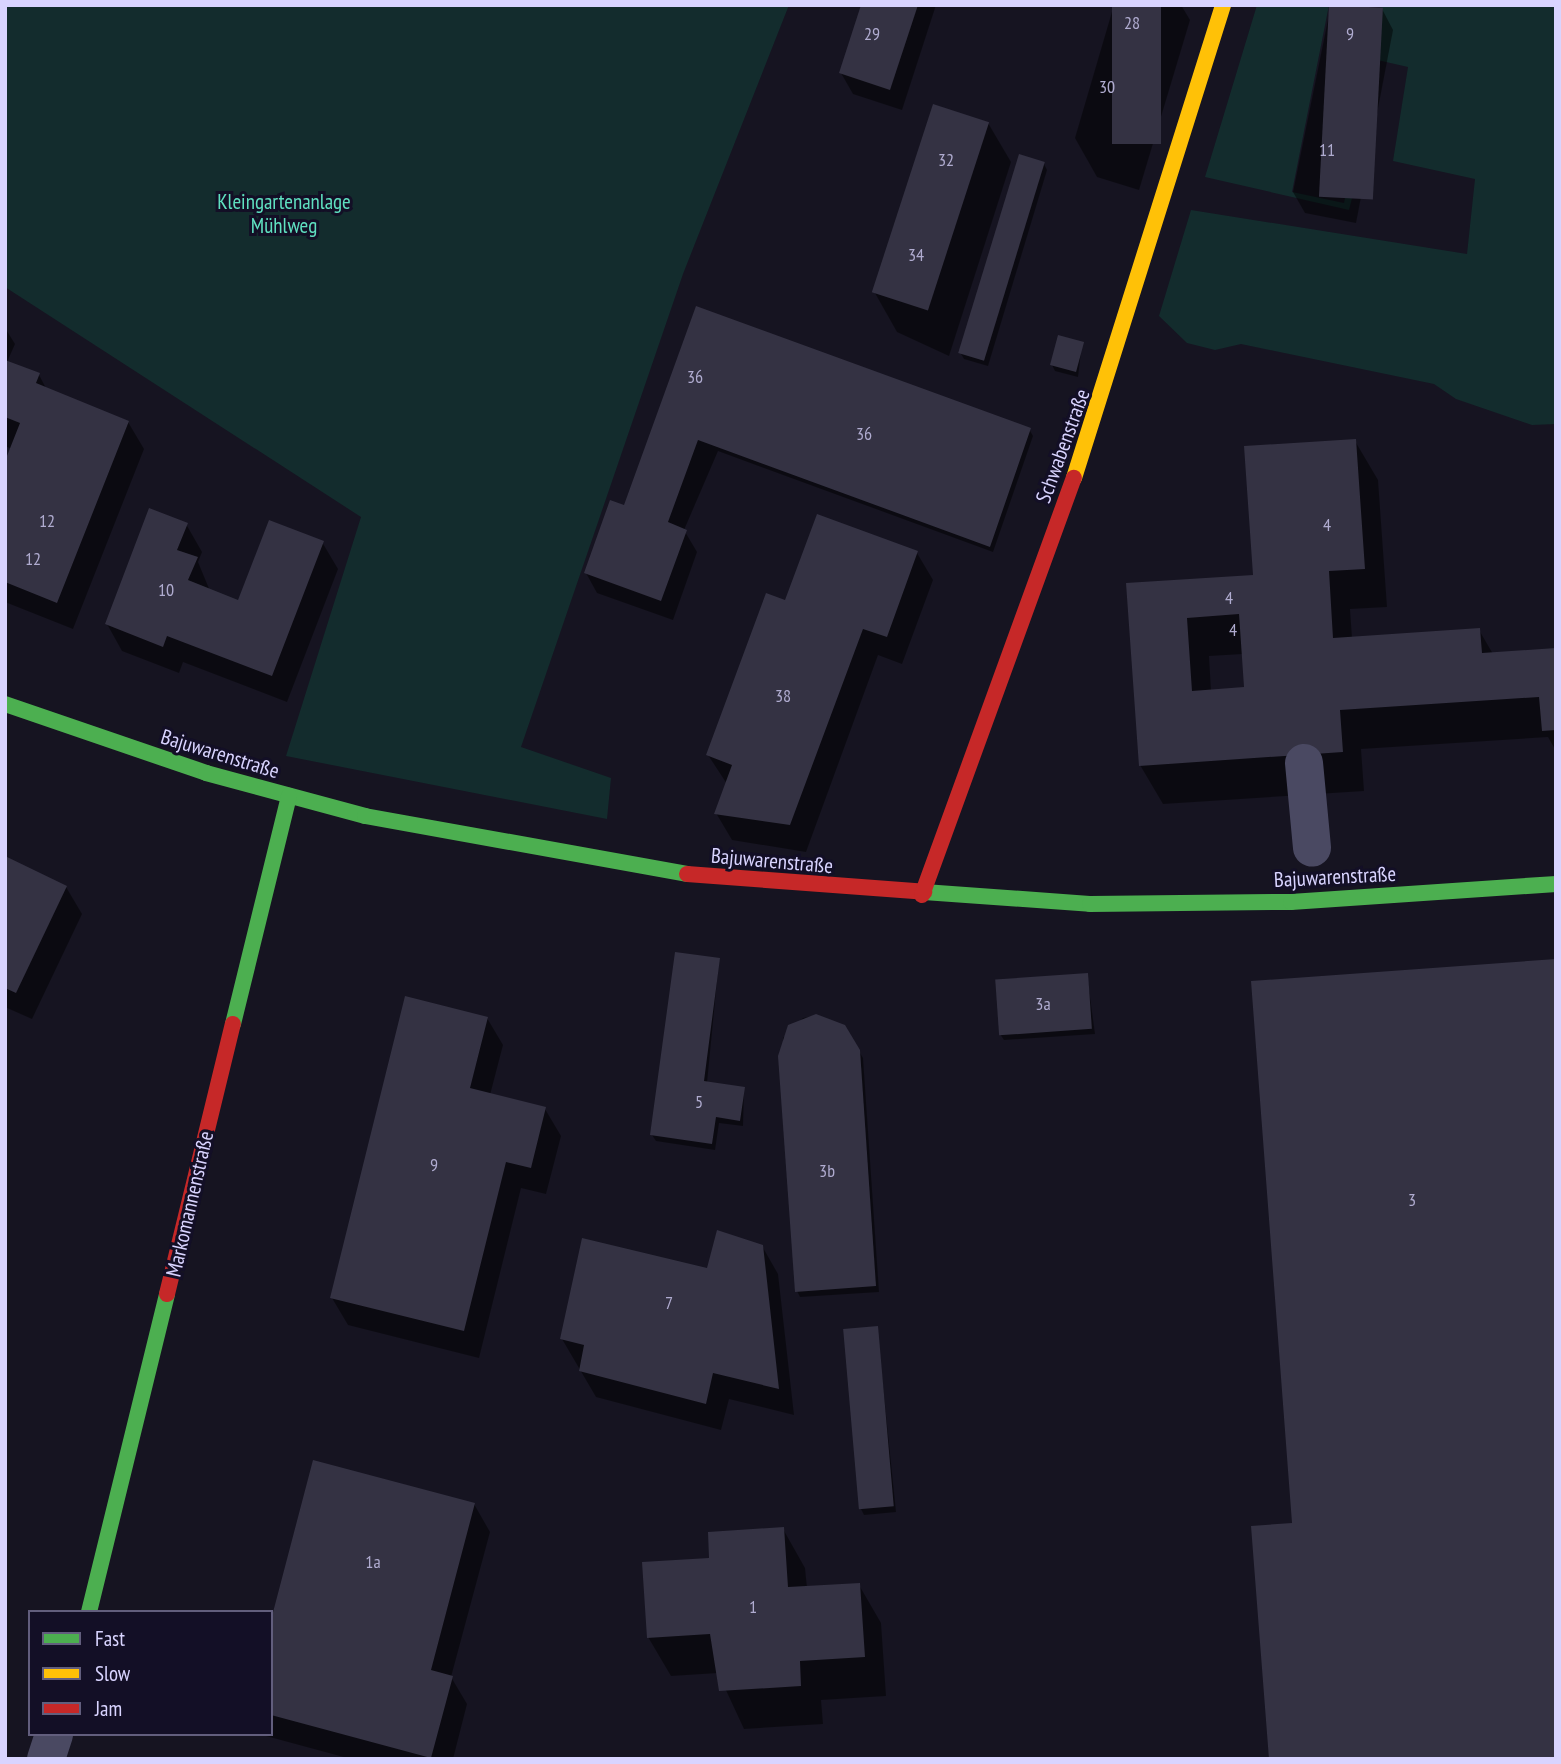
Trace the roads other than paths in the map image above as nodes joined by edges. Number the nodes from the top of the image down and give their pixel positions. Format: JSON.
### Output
{"nodes":[{"id":1,"x":1223,"y":5,"type":"edge"},
{"id":2,"x":5,"y":704,"type":"edge"},
{"id":3,"x":1304,"y":763,"type":"dead end"},
{"id":4,"x":289,"y":796,"type":"junction"},
{"id":5,"x":1312,"y":848,"type":"dead end"},
{"id":6,"x":1556,"y":884,"type":"edge"},
{"id":7,"x":922,"y":895,"type":"junction"},
{"id":8,"x":89,"y":1610,"type":"edge"},
{"id":9,"x":53,"y":1736,"type":"edge"},
{"id":10,"x":46,"y":1759,"type":"edge"}],
"edges":[{"from":1,"to":7,"type":"street","name":"Schwabenstraße"},
{"from":2,"to":4,"type":"street","name":"Bajuwarenstraße"},
{"from":3,"to":5,"type":"street"},
{"from":4,"to":7,"type":"street","name":"Bajuwarenstraße"},
{"from":4,"to":8,"type":"street","name":"Markomannenstraße"},
{"from":6,"to":7,"type":"street","name":"Bajuwarenstraße"},
{"from":9,"to":10,"type":"street"}]}
